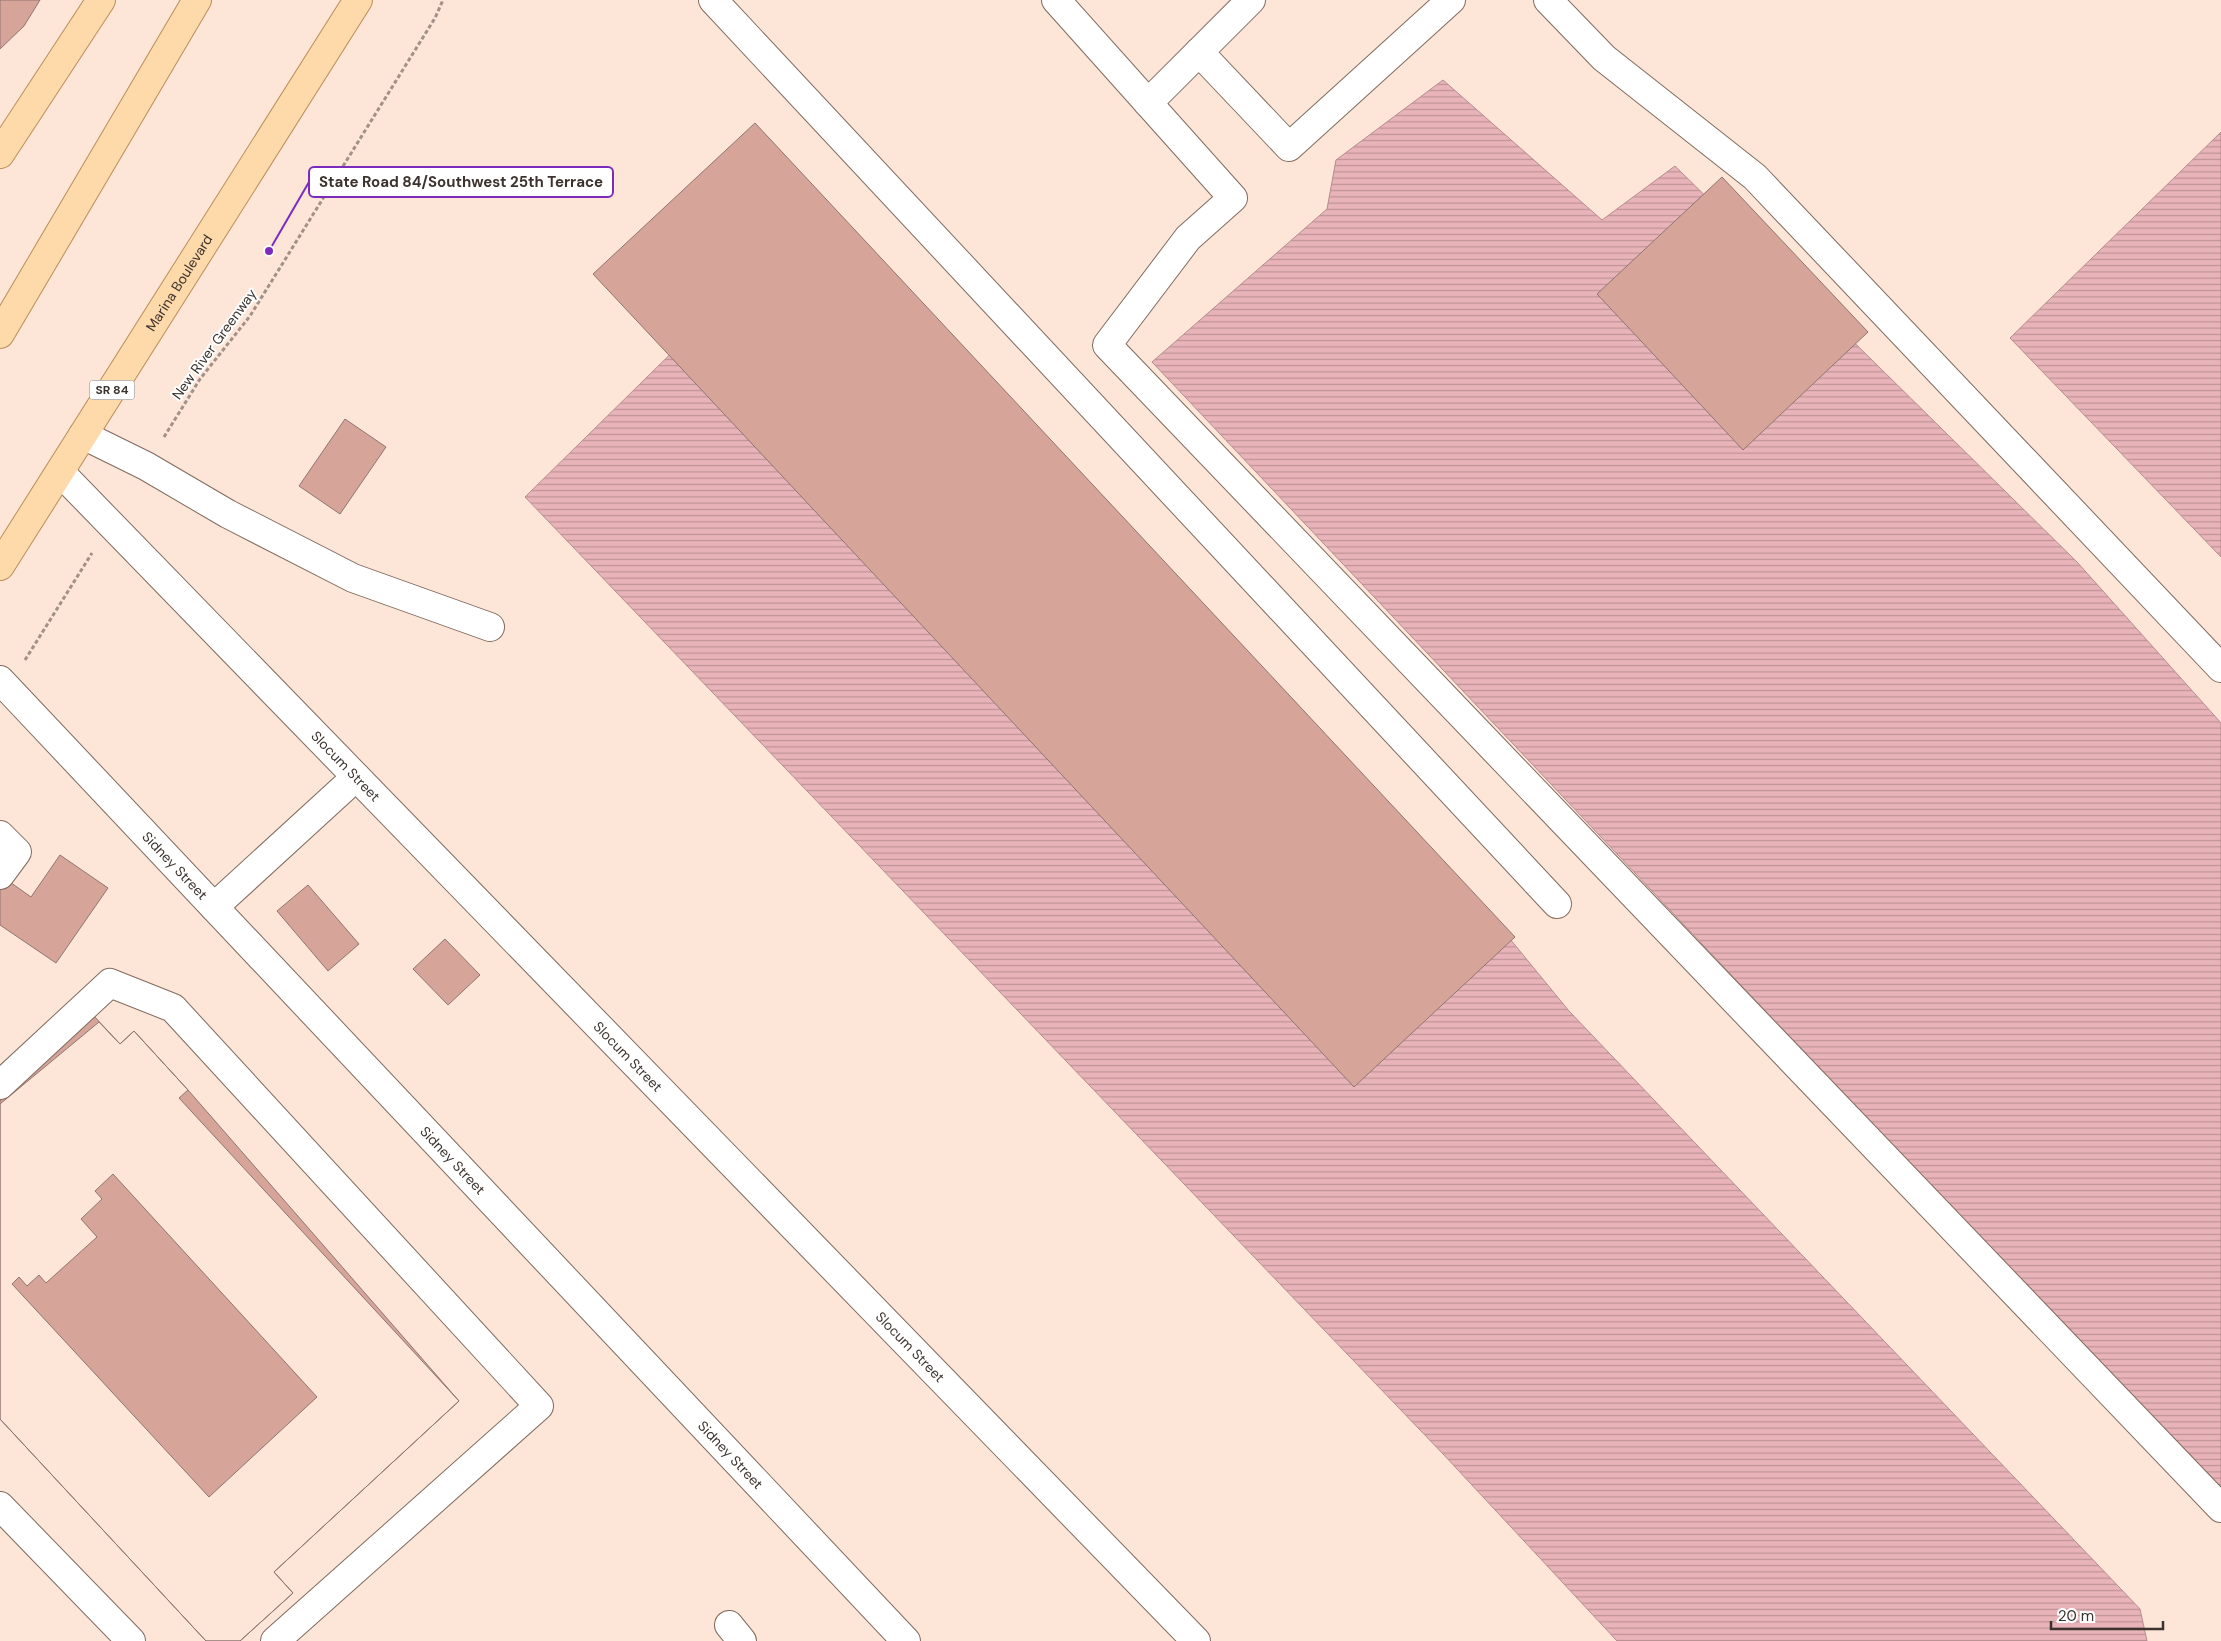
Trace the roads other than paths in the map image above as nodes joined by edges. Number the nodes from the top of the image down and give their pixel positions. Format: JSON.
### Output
{"nodes":[{"id":1,"x":101,"y":0,"type":"edge"},
{"id":2,"x":197,"y":0,"type":"edge"},
{"id":3,"x":358,"y":0,"type":"edge"},
{"id":4,"x":713,"y":0,"type":"edge"},
{"id":5,"x":1056,"y":0,"type":"edge"},
{"id":6,"x":1251,"y":0,"type":"edge"},
{"id":7,"x":1451,"y":0,"type":"edge"},
{"id":8,"x":1548,"y":0,"type":"edge"},
{"id":9,"x":1199,"y":52,"type":"junction"},
{"id":10,"x":1148,"y":103,"type":"junction"},
{"id":11,"x":0,"y":154,"type":"edge"},
{"id":12,"x":0,"y":334,"type":"edge"},
{"id":13,"x":83,"y":435,"type":"junction"},
{"id":14,"x":60,"y":472,"type":"junction"},
{"id":15,"x":0,"y":566,"type":"edge"},
{"id":16,"x":490,"y":627,"type":"dead end"},
{"id":17,"x":2221,"y":668,"type":"edge"},
{"id":18,"x":4,"y":684,"type":"edge"},
{"id":19,"x":356,"y":777,"type":"junction"},
{"id":20,"x":0,"y":835,"type":"edge"},
{"id":21,"x":0,"y":875,"type":"edge"},
{"id":22,"x":1557,"y":904,"type":"dead end"},
{"id":23,"x":214,"y":907,"type":"junction"},
{"id":24,"x":0,"y":1085,"type":"edge"},
{"id":25,"x":0,"y":1506,"type":"edge"},
{"id":26,"x":2221,"y":1508,"type":"edge"},
{"id":27,"x":132,"y":1641,"type":"edge"},
{"id":28,"x":275,"y":1641,"type":"edge"},
{"id":29,"x":906,"y":1641,"type":"edge"},
{"id":30,"x":1196,"y":1641,"type":"edge"}],
"edges":[{"from":1,"to":11,"type":"main road"},
{"from":2,"to":12,"type":"main road"},
{"from":3,"to":13,"type":"main road","name":"Marina Boulevard","number":"SR 84"},
{"from":4,"to":22,"type":"street"},
{"from":5,"to":10,"type":"street"},
{"from":6,"to":9,"type":"street"},
{"from":7,"to":9,"type":"street"},
{"from":8,"to":17,"type":"street"},
{"from":9,"to":10,"type":"street"},
{"from":10,"to":26,"type":"street"},
{"from":13,"to":14,"type":"main road","name":"Marina Boulevard","number":"SR 84"},
{"from":13,"to":16,"type":"street"},
{"from":14,"to":15,"type":"main road","name":"Marina Boulevard","number":"SR 84"},
{"from":14,"to":19,"type":"street","name":"Slocum Street"},
{"from":18,"to":23,"type":"street","name":"Sidney Street"},
{"from":19,"to":23,"type":"street"},
{"from":19,"to":30,"type":"street","name":"Slocum Street"},
{"from":20,"to":21,"type":"street"},
{"from":23,"to":29,"type":"street","name":"Sidney Street"},
{"from":24,"to":28,"type":"street"},
{"from":25,"to":27,"type":"street"}]}
